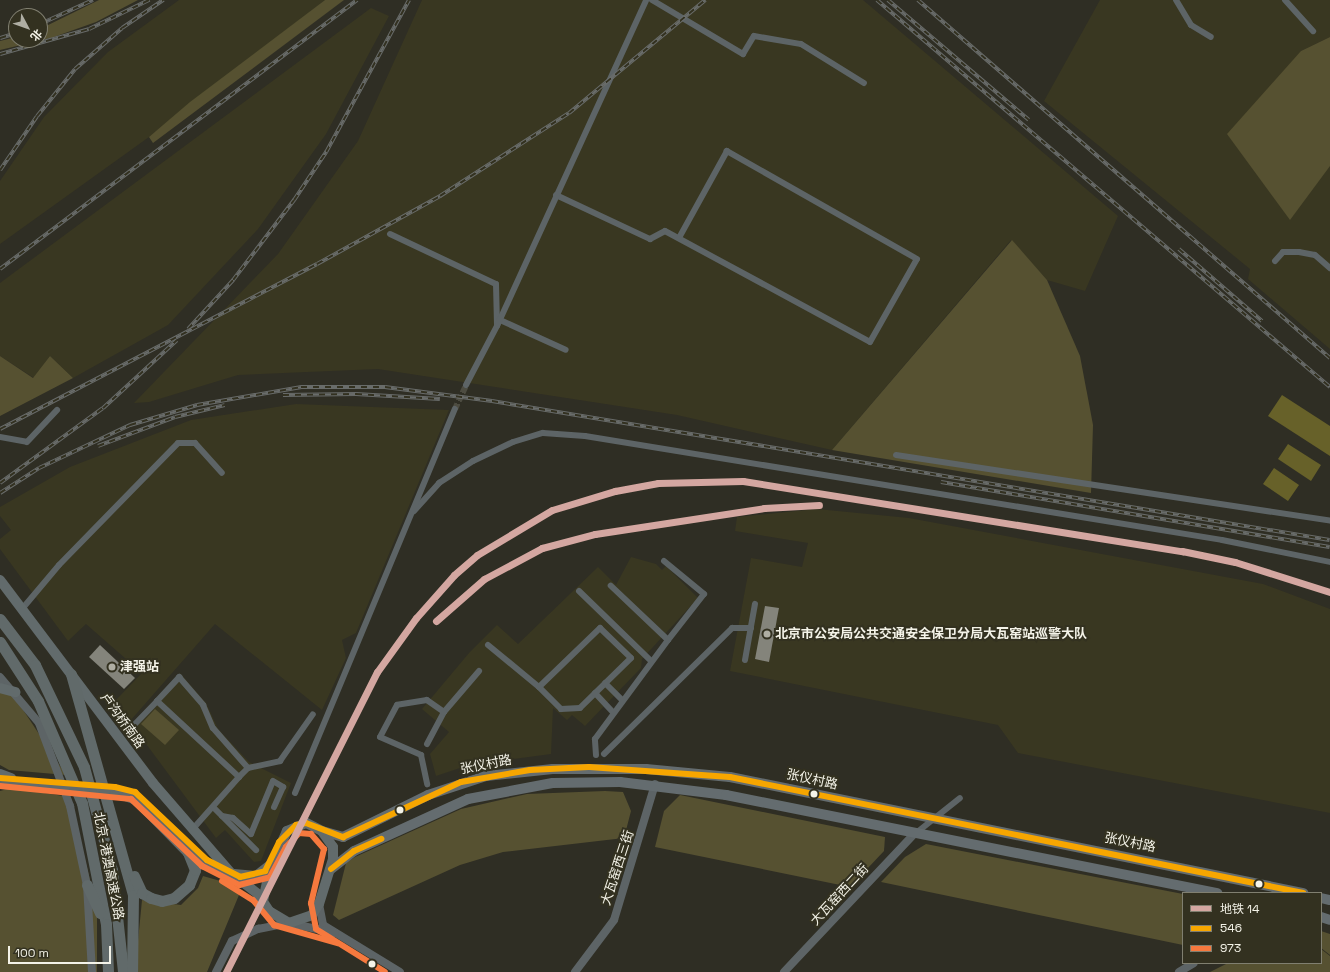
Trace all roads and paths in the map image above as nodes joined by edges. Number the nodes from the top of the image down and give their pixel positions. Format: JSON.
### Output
{"nodes":[{"id":1,"x":646,"y":0,"type":"edge"},
{"id":2,"x":652,"y":0,"type":"edge"},
{"id":3,"x":1176,"y":0,"type":"edge"},
{"id":4,"x":1285,"y":0,"type":"edge"},
{"id":5,"x":1313,"y":31,"type":"dead end"},
{"id":6,"x":1211,"y":37,"type":"dead end"},
{"id":7,"x":864,"y":83,"type":"dead end"},
{"id":8,"x":556,"y":195,"type":"junction"},
{"id":9,"x":390,"y":234,"type":"dead end"},
{"id":10,"x":679,"y":238,"type":"junction"},
{"id":11,"x":1275,"y":261,"type":"dead end"},
{"id":12,"x":1330,"y":268,"type":"edge"},
{"id":13,"x":500,"y":320,"type":"junction"},
{"id":14,"x":497,"y":326,"type":"junction"},
{"id":15,"x":566,"y":350,"type":"dead end"},
{"id":16,"x":466,"y":385,"type":"tunnel mouth"},
{"id":17,"x":455,"y":409,"type":"tunnel mouth"},
{"id":18,"x":57,"y":410,"type":"dead end"},
{"id":19,"x":0,"y":437,"type":"edge"},
{"id":20,"x":896,"y":455,"type":"dead end"},
{"id":21,"x":222,"y":473,"type":"dead end"},
{"id":22,"x":414,"y":511,"type":"junction"},
{"id":23,"x":1330,"y":521,"type":"edge"},
{"id":24,"x":664,"y":561,"type":"dead end"},
{"id":25,"x":1330,"y":562,"type":"edge"},
{"id":26,"x":0,"y":580,"type":"edge"},
{"id":27,"x":611,"y":586,"type":"dead end"},
{"id":28,"x":579,"y":591,"type":"dead end"},
{"id":29,"x":755,"y":604,"type":"dead end"},
{"id":30,"x":22,"y":609,"type":"junction"},
{"id":31,"x":0,"y":619,"type":"edge"},
{"id":32,"x":751,"y":628,"type":"junction"},
{"id":33,"x":668,"y":640,"type":"junction"},
{"id":34,"x":0,"y":642,"type":"edge"},
{"id":35,"x":488,"y":644,"type":"dead end"},
{"id":36,"x":745,"y":660,"type":"dead end"},
{"id":37,"x":651,"y":661,"type":"junction"},
{"id":38,"x":479,"y":671,"type":"dead end"},
{"id":39,"x":71,"y":674,"type":"junction"},
{"id":40,"x":0,"y":677,"type":"edge"},
{"id":41,"x":606,"y":683,"type":"junction"},
{"id":42,"x":0,"y":688,"type":"edge"},
{"id":43,"x":539,"y":688,"type":"junction"},
{"id":44,"x":15,"y":692,"type":"junction"},
{"id":45,"x":595,"y":693,"type":"junction"},
{"id":46,"x":622,"y":700,"type":"junction"},
{"id":47,"x":157,"y":701,"type":"junction"},
{"id":48,"x":444,"y":712,"type":"junction"},
{"id":49,"x":613,"y":712,"type":"junction"},
{"id":50,"x":313,"y":714,"type":"dead end"},
{"id":51,"x":136,"y":724,"type":"dead end"},
{"id":52,"x":427,"y":744,"type":"dead end"},
{"id":53,"x":596,"y":754,"type":"dead end"},
{"id":54,"x":604,"y":754,"type":"dead end"},
{"id":55,"x":248,"y":768,"type":"junction"},
{"id":56,"x":0,"y":774,"type":"edge"},
{"id":57,"x":239,"y":777,"type":"junction"},
{"id":58,"x":0,"y":778,"type":"edge"},
{"id":59,"x":11,"y":778,"type":"junction"},
{"id":60,"x":0,"y":784,"type":"edge"},
{"id":61,"x":427,"y":784,"type":"dead end"},
{"id":62,"x":655,"y":784,"type":"junction"},
{"id":63,"x":56,"y":785,"type":"junction"},
{"id":64,"x":116,"y":790,"type":"junction"},
{"id":65,"x":295,"y":794,"type":"dead end"},
{"id":66,"x":960,"y":798,"type":"dead end"},
{"id":67,"x":274,"y":806,"type":"dead end"},
{"id":68,"x":213,"y":807,"type":"junction"},
{"id":69,"x":222,"y":816,"type":"junction"},
{"id":70,"x":936,"y":818,"type":"junction"},
{"id":71,"x":192,"y":830,"type":"junction"},
{"id":72,"x":322,"y":831,"type":"junction"},
{"id":73,"x":914,"y":834,"type":"junction"},
{"id":74,"x":122,"y":848,"type":"junction"},
{"id":75,"x":256,"y":850,"type":"dead end"},
{"id":76,"x":188,"y":853,"type":"junction"},
{"id":77,"x":272,"y":863,"type":"junction"},
{"id":78,"x":330,"y":869,"type":"junction"},
{"id":79,"x":230,"y":872,"type":"junction"},
{"id":80,"x":87,"y":885,"type":"junction"},
{"id":81,"x":1289,"y":891,"type":"edge"},
{"id":82,"x":1212,"y":892,"type":"edge"},
{"id":83,"x":263,"y":900,"type":"junction"},
{"id":84,"x":319,"y":904,"type":"junction"},
{"id":85,"x":289,"y":923,"type":"junction"},
{"id":86,"x":106,"y":924,"type":"junction"},
{"id":87,"x":335,"y":933,"type":"junction"},
{"id":88,"x":1192,"y":964,"type":"edge"},
{"id":89,"x":92,"y":972,"type":"edge"},
{"id":90,"x":108,"y":972,"type":"edge"},
{"id":91,"x":123,"y":972,"type":"edge"},
{"id":92,"x":132,"y":972,"type":"edge"},
{"id":93,"x":216,"y":972,"type":"edge"},
{"id":94,"x":400,"y":972,"type":"edge"},
{"id":95,"x":575,"y":972,"type":"edge"},
{"id":96,"x":784,"y":972,"type":"edge"},
{"id":97,"x":1179,"y":972,"type":"edge"}],
"edges":[{"from":1,"to":8,"type":"street"},
{"from":2,"to":7,"type":"street"},
{"from":3,"to":6,"type":"street"},
{"from":4,"to":5,"type":"street"},
{"from":8,"to":10,"type":"street"},
{"from":8,"to":13,"type":"street"},
{"from":9,"to":14,"type":"street"},
{"from":10,"to":10,"type":"street"},
{"from":11,"to":12,"type":"street"},
{"from":13,"to":14,"type":"street"},
{"from":13,"to":15,"type":"street"},
{"from":14,"to":16,"type":"street"},
{"from":17,"to":22,"type":"street"},
{"from":18,"to":19,"type":"street"},
{"from":20,"to":23,"type":"street"},
{"from":21,"to":30,"type":"street"},
{"from":22,"to":25,"type":"street"},
{"from":22,"to":65,"type":"street"},
{"from":24,"to":33,"type":"street"},
{"from":26,"to":30,"type":"highway","name":"卢沟桥南路"},
{"from":27,"to":33,"type":"street"},
{"from":28,"to":37,"type":"street"},
{"from":29,"to":32,"type":"street"},
{"from":30,"to":39,"type":"highway","name":"卢沟桥南路"},
{"from":31,"to":91,"type":"highway","name":"北京-港澳高速公路"},
{"from":32,"to":36,"type":"street"},
{"from":32,"to":54,"type":"street"},
{"from":33,"to":37,"type":"street"},
{"from":34,"to":86,"type":"highway","name":"北京-港澳高速公路"},
{"from":35,"to":43,"type":"street"},
{"from":37,"to":46,"type":"street"},
{"from":38,"to":48,"type":"street"},
{"from":39,"to":71,"type":"highway","name":"卢沟桥南路"},
{"from":39,"to":74,"type":"highway"},
{"from":40,"to":44,"type":"street"},
{"from":41,"to":43,"type":"street"},
{"from":41,"to":45,"type":"street"},
{"from":41,"to":46,"type":"street"},
{"from":42,"to":44,"type":"highway"},
{"from":43,"to":45,"type":"street"},
{"from":44,"to":80,"type":"street"},
{"from":45,"to":49,"type":"street"},
{"from":46,"to":49,"type":"street"},
{"from":47,"to":51,"type":"street"},
{"from":47,"to":55,"type":"street"},
{"from":47,"to":57,"type":"street"},
{"from":48,"to":52,"type":"street"},
{"from":48,"to":61,"type":"street"},
{"from":49,"to":53,"type":"street"},
{"from":50,"to":55,"type":"street"},
{"from":55,"to":57,"type":"street"},
{"from":56,"to":59,"type":"highway"},
{"from":57,"to":68,"type":"street"},
{"from":58,"to":59,"type":"highway"},
{"from":59,"to":63,"type":"highway"},
{"from":60,"to":63,"type":"highway"},
{"from":62,"to":73,"type":"main road"},
{"from":62,"to":78,"type":"main road"},
{"from":62,"to":95,"type":"street","name":"大瓦窑西三街"},
{"from":63,"to":64,"type":"highway"},
{"from":64,"to":76,"type":"highway"},
{"from":64,"to":79,"type":"highway"},
{"from":66,"to":70,"type":"street"},
{"from":67,"to":69,"type":"street"},
{"from":68,"to":69,"type":"street"},
{"from":68,"to":71,"type":"street"},
{"from":69,"to":75,"type":"street"},
{"from":70,"to":72,"type":"main road","name":"张仪村路"},
{"from":70,"to":73,"type":"street"},
{"from":70,"to":81,"type":"main road","name":"张仪村路"},
{"from":71,"to":79,"type":"highway","name":"卢沟桥南路"},
{"from":72,"to":77,"type":"highway"},
{"from":72,"to":78,"type":"highway"},
{"from":73,"to":82,"type":"main road"},
{"from":73,"to":96,"type":"street","name":"大瓦窑西二街"},
{"from":74,"to":76,"type":"highway"},
{"from":74,"to":92,"type":"highway"},
{"from":76,"to":83,"type":"highway"},
{"from":77,"to":79,"type":"highway"},
{"from":77,"to":83,"type":"highway"},
{"from":78,"to":84,"type":"highway"},
{"from":80,"to":86,"type":"highway"},
{"from":80,"to":89,"type":"street"},
{"from":83,"to":85,"type":"highway"},
{"from":84,"to":85,"type":"highway"},
{"from":84,"to":87,"type":"street"},
{"from":85,"to":87,"type":"street"},
{"from":85,"to":93,"type":"street"},
{"from":86,"to":90,"type":"highway","name":"北京-港澳高速公路"},
{"from":87,"to":94,"type":"street"},
{"from":88,"to":97,"type":"street"}]}
